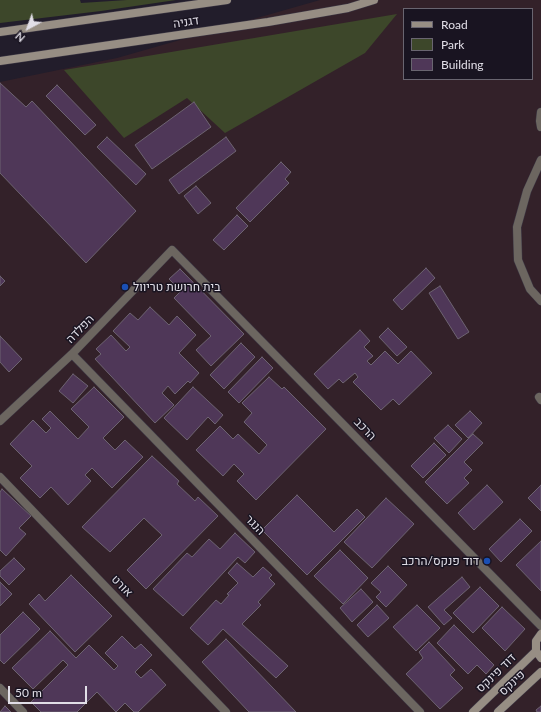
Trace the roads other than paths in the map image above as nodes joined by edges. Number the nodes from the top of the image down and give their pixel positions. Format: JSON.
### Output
{"nodes":[{"id":1,"x":227,"y":0,"type":"edge"},
{"id":2,"x":374,"y":0,"type":"edge"},
{"id":3,"x":0,"y":32,"type":"edge"},
{"id":4,"x":0,"y":61,"type":"edge"},
{"id":5,"x":541,"y":112,"type":"edge"},
{"id":6,"x":541,"y":127,"type":"edge"},
{"id":7,"x":541,"y":160,"type":"edge"},
{"id":8,"x":172,"y":250,"type":"joint"},
{"id":9,"x":541,"y":301,"type":"edge"},
{"id":10,"x":72,"y":354,"type":"junction"},
{"id":11,"x":0,"y":421,"type":"edge"},
{"id":12,"x":0,"y":477,"type":"edge"},
{"id":13,"x":541,"y":626,"type":"edge"},
{"id":14,"x":541,"y":634,"type":"edge"},
{"id":15,"x":539,"y":654,"type":"edge"},
{"id":16,"x":541,"y":672,"type":"edge"},
{"id":17,"x":0,"y":688,"type":"edge"},
{"id":18,"x":24,"y":712,"type":"edge"},
{"id":19,"x":226,"y":712,"type":"edge"},
{"id":20,"x":420,"y":712,"type":"edge"},
{"id":21,"x":473,"y":712,"type":"edge"},
{"id":22,"x":498,"y":712,"type":"edge"}],
"edges":[{"from":1,"to":3,"type":"main road","name":"דגניה"},
{"from":2,"to":4,"type":"main road","name":"דגניה"},
{"from":5,"to":6,"type":"street"},
{"from":7,"to":9,"type":"street"},
{"from":8,"to":10,"type":"street","name":"הפלדה"},
{"from":8,"to":13,"type":"street","name":"הרכב"},
{"from":10,"to":11,"type":"street","name":"הפלדה"},
{"from":10,"to":20,"type":"street","name":"הנגר"},
{"from":12,"to":19,"type":"street","name":"אורט"},
{"from":14,"to":15,"type":"main road"},
{"from":15,"to":21,"type":"main road","name":"דוד פינקס"},
{"from":16,"to":22,"type":"main road","name":"פינקס"},
{"from":17,"to":18,"type":"street"}]}
